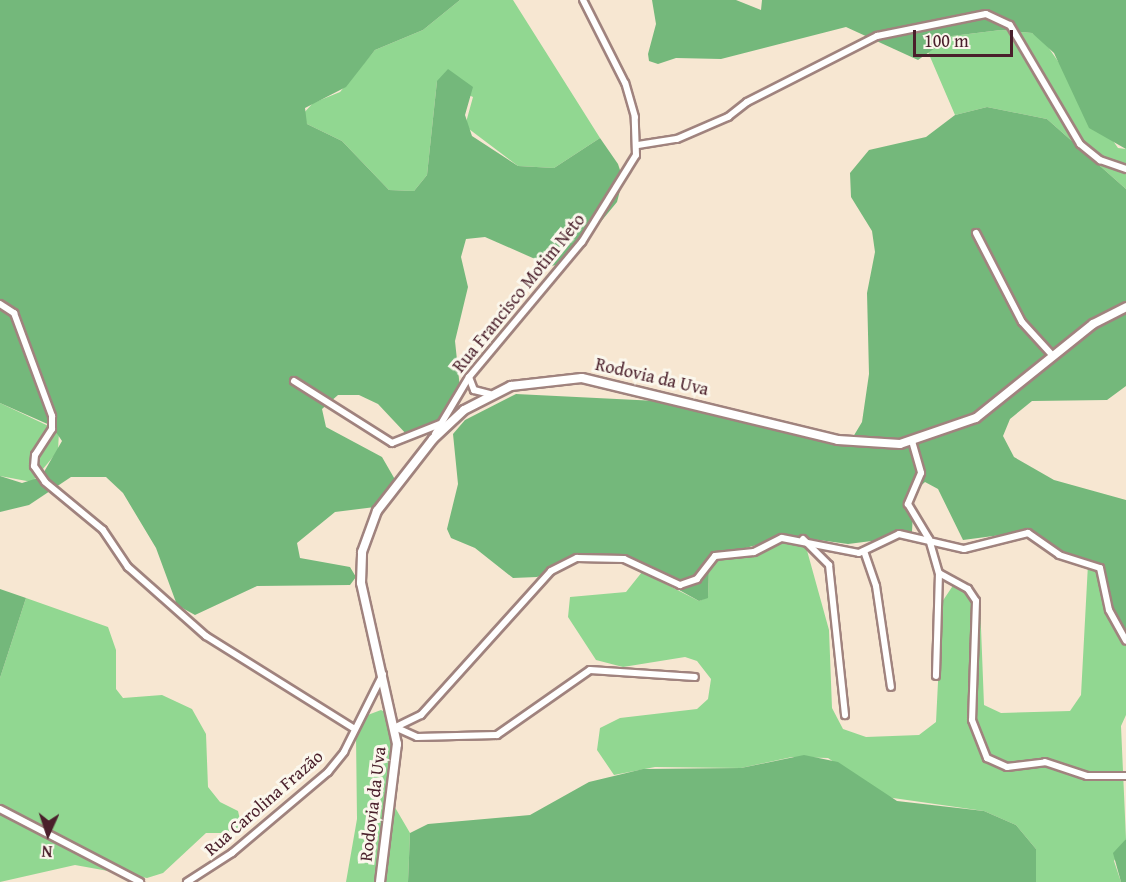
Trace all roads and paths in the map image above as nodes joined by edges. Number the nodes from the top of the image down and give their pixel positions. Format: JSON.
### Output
{"nodes":[{"id":1,"x":583,"y":0,"type":"edge"},
{"id":2,"x":638,"y":145,"type":"junction"},
{"id":3,"x":1126,"y":169,"type":"edge"},
{"id":4,"x":976,"y":233,"type":"dead end"},
{"id":5,"x":0,"y":304,"type":"edge"},
{"id":6,"x":1126,"y":307,"type":"edge"},
{"id":7,"x":1053,"y":356,"type":"junction"},
{"id":8,"x":469,"y":377,"type":"junction"},
{"id":9,"x":294,"y":381,"type":"dead end"},
{"id":10,"x":490,"y":394,"type":"junction"},
{"id":11,"x":440,"y":424,"type":"junction"},
{"id":12,"x":433,"y":439,"type":"junction"},
{"id":13,"x":912,"y":441,"type":"junction"},
{"id":14,"x":802,"y":538,"type":"junction"},
{"id":15,"x":931,"y":546,"type":"junction"},
{"id":16,"x":864,"y":551,"type":"junction"},
{"id":17,"x":939,"y":573,"type":"junction"},
{"id":18,"x":1126,"y":641,"type":"edge"},
{"id":19,"x":383,"y":674,"type":"junction"},
{"id":20,"x":936,"y":676,"type":"dead end"},
{"id":21,"x":695,"y":677,"type":"dead end"},
{"id":22,"x":891,"y":687,"type":"dead end"},
{"id":23,"x":845,"y":715,"type":"dead end"},
{"id":24,"x":353,"y":728,"type":"junction"},
{"id":25,"x":396,"y":728,"type":"junction"},
{"id":26,"x":1126,"y":776,"type":"edge"},
{"id":27,"x":0,"y":809,"type":"edge"},
{"id":28,"x":140,"y":882,"type":"edge"},
{"id":29,"x":187,"y":882,"type":"edge"},
{"id":30,"x":380,"y":882,"type":"edge"}],
"edges":[{"from":1,"to":2,"type":"street"},
{"from":2,"to":3,"type":"street"},
{"from":2,"to":8,"type":"street","name":"Rua Francisco Motim Neto"},
{"from":4,"to":7,"type":"street"},
{"from":5,"to":24,"type":"street"},
{"from":6,"to":7,"type":"street","name":"Rodovia da Uva"},
{"from":7,"to":13,"type":"street","name":"Rodovia da Uva"},
{"from":8,"to":10,"type":"street"},
{"from":8,"to":11,"type":"street","name":"Rua Francisco Motim Neto"},
{"from":9,"to":11,"type":"street"},
{"from":10,"to":12,"type":"street","name":"Rodovia da Uva"},
{"from":10,"to":13,"type":"street","name":"Rodovia da Uva"},
{"from":11,"to":12,"type":"street","name":"Rua Francisco Motim Neto"},
{"from":12,"to":19,"type":"street","name":"Rodovia da Uva"},
{"from":13,"to":15,"type":"street"},
{"from":14,"to":16,"type":"street"},
{"from":14,"to":23,"type":"street"},
{"from":14,"to":25,"type":"street"},
{"from":15,"to":16,"type":"street"},
{"from":15,"to":17,"type":"street"},
{"from":15,"to":18,"type":"street"},
{"from":16,"to":22,"type":"street"},
{"from":17,"to":20,"type":"street"},
{"from":17,"to":26,"type":"street"},
{"from":19,"to":24,"type":"street","name":"Rua Carolina Frazão"},
{"from":19,"to":25,"type":"street","name":"Rodovia da Uva"},
{"from":21,"to":25,"type":"street"},
{"from":24,"to":29,"type":"street","name":"Rua Carolina Frazão"},
{"from":25,"to":30,"type":"street","name":"Rodovia da Uva"},
{"from":27,"to":28,"type":"street"}]}
